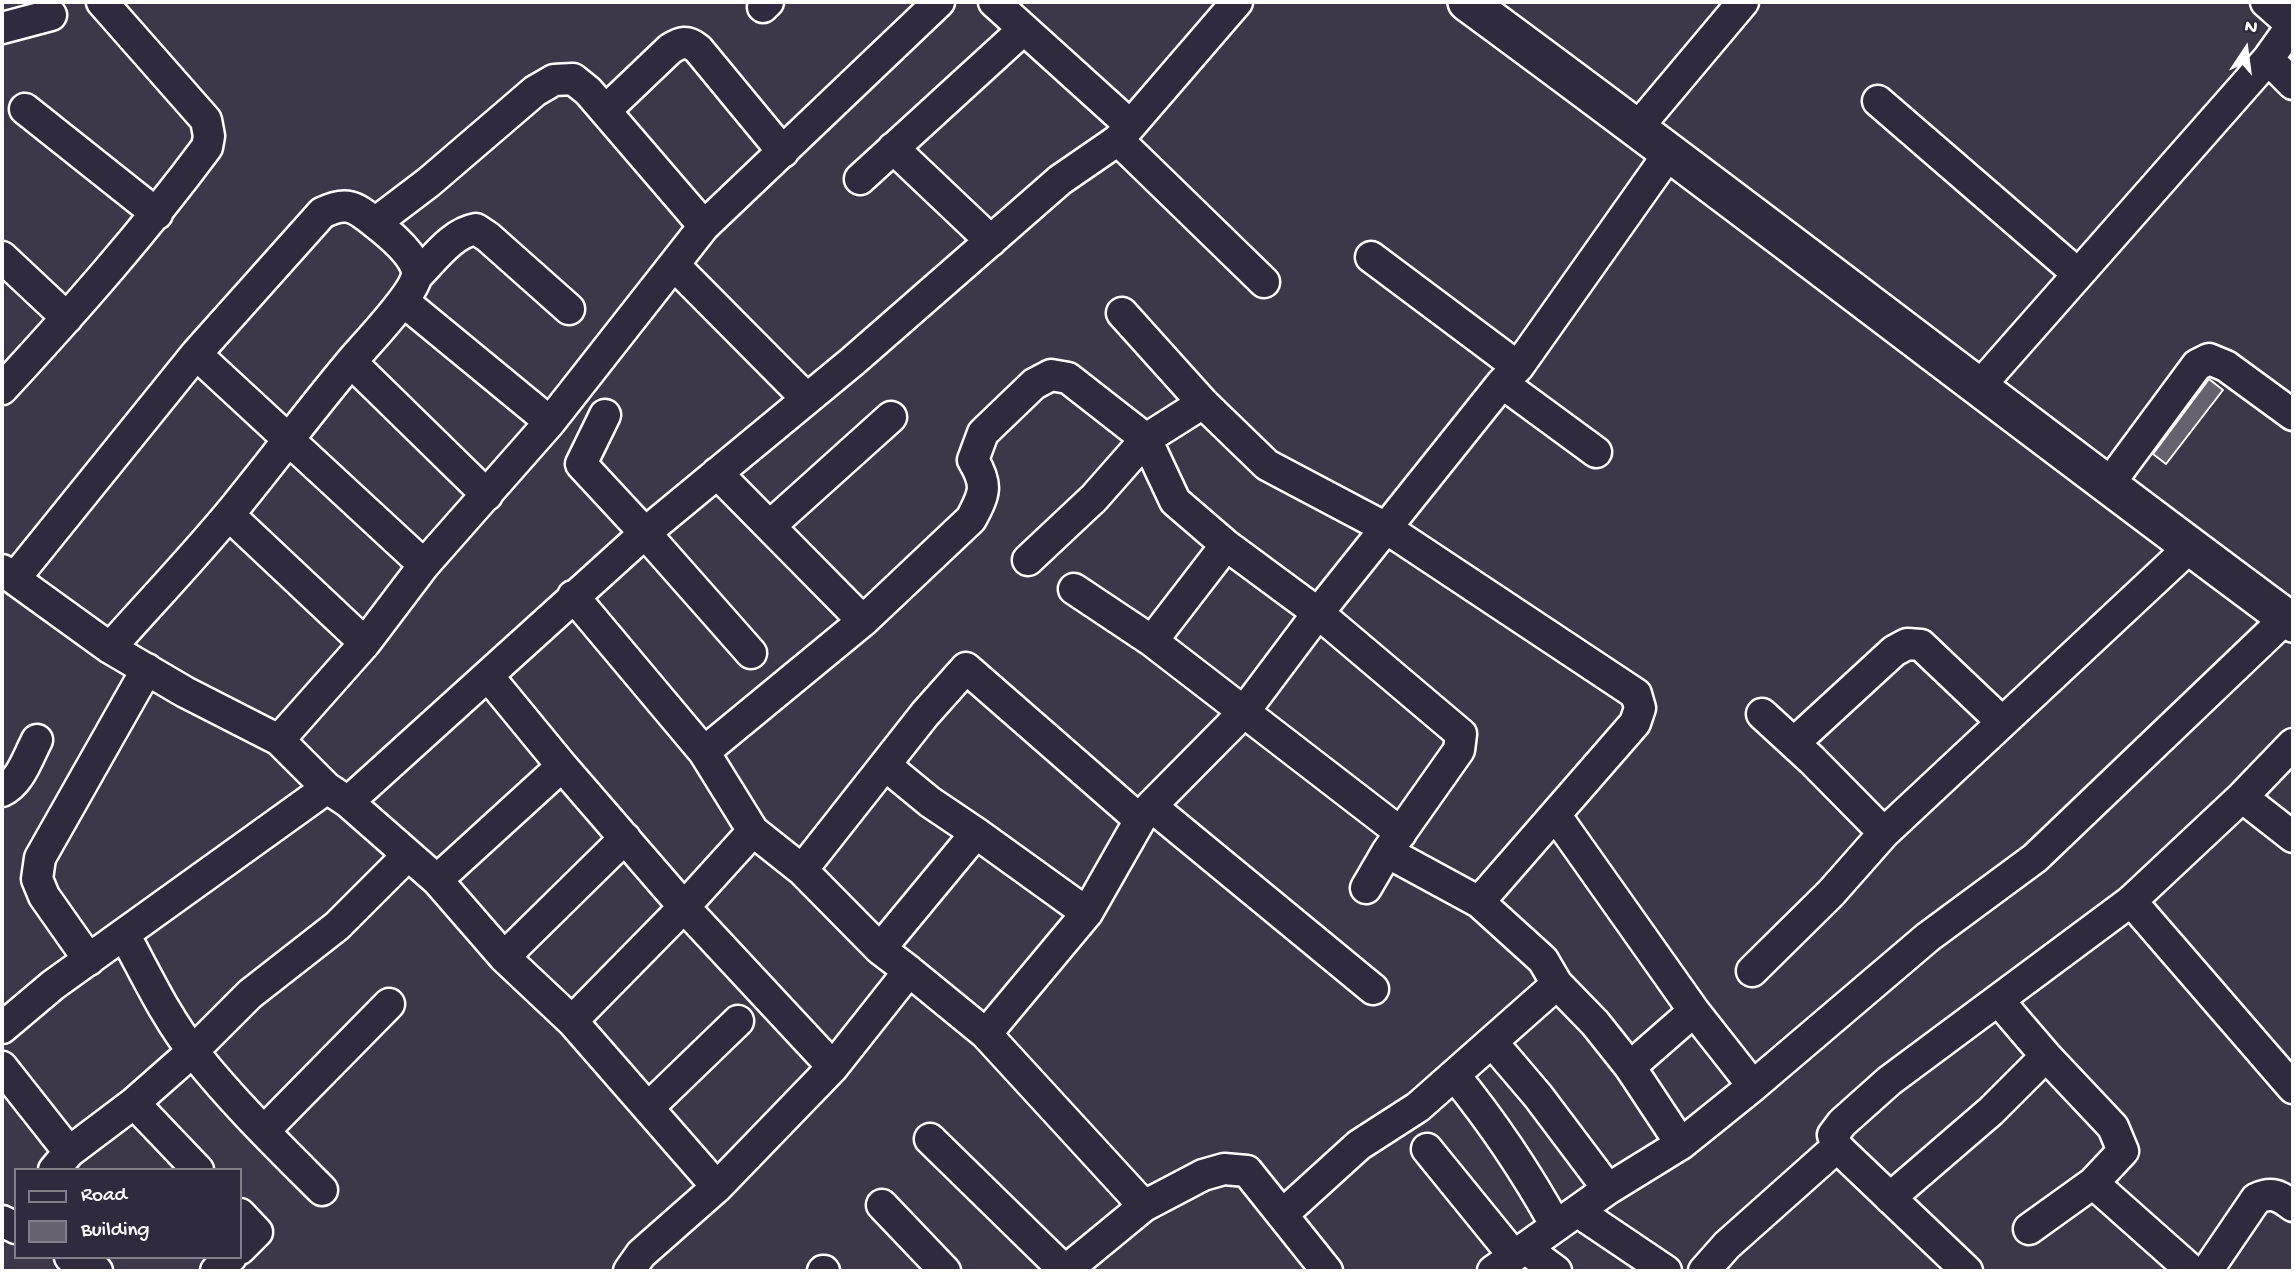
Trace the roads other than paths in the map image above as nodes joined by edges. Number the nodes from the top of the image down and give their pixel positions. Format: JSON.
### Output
{"nodes":[{"id":1,"x":102,"y":2,"type":"edge"},
{"id":2,"x":939,"y":2,"type":"edge"},
{"id":3,"x":994,"y":2,"type":"edge"},
{"id":4,"x":1237,"y":2,"type":"edge"},
{"id":5,"x":1467,"y":2,"type":"edge"},
{"id":6,"x":1742,"y":2,"type":"edge"},
{"id":7,"x":2266,"y":2,"type":"edge"},
{"id":8,"x":51,"y":15,"type":"dead end"},
{"id":9,"x":2292,"y":24,"type":"edge"},
{"id":10,"x":2,"y":28,"type":"edge"},
{"id":11,"x":1024,"y":29,"type":"junction"},
{"id":12,"x":2268,"y":58,"type":"junction"},
{"id":13,"x":2293,"y":84,"type":"edge"},
{"id":14,"x":1878,"y":101,"type":"dead end"},
{"id":15,"x":25,"y":109,"type":"dead end"},
{"id":16,"x":605,"y":111,"type":"junction"},
{"id":17,"x":1638,"y":127,"type":"junction"},
{"id":18,"x":1124,"y":132,"type":"junction"},
{"id":19,"x":892,"y":148,"type":"junction"},
{"id":20,"x":783,"y":152,"type":"junction"},
{"id":21,"x":1670,"y":152,"type":"junction"},
{"id":22,"x":860,"y":179,"type":"dead end"},
{"id":23,"x":158,"y":214,"type":"junction"},
{"id":24,"x":375,"y":223,"type":"junction"},
{"id":25,"x":704,"y":226,"type":"junction"},
{"id":26,"x":991,"y":241,"type":"junction"},
{"id":27,"x":2,"y":257,"type":"edge"},
{"id":28,"x":1371,"y":257,"type":"dead end"},
{"id":29,"x":674,"y":265,"type":"junction"},
{"id":30,"x":2078,"y":274,"type":"junction"},
{"id":31,"x":1264,"y":282,"type":"dead end"},
{"id":32,"x":410,"y":288,"type":"junction"},
{"id":33,"x":569,"y":309,"type":"dead end"},
{"id":34,"x":1122,"y":313,"type":"dead end"},
{"id":35,"x":67,"y":318,"type":"junction"},
{"id":36,"x":195,"y":354,"type":"junction"},
{"id":37,"x":351,"y":362,"type":"junction"},
{"id":38,"x":1510,"y":375,"type":"junction"},
{"id":39,"x":2,"y":388,"type":"edge"},
{"id":40,"x":1978,"y":388,"type":"junction"},
{"id":41,"x":807,"y":399,"type":"junction"},
{"id":42,"x":1203,"y":403,"type":"junction"},
{"id":43,"x":605,"y":415,"type":"dead end"},
{"id":44,"x":2293,"y":415,"type":"edge"},
{"id":45,"x":891,"y":417,"type":"dead end"},
{"id":46,"x":550,"y":422,"type":"junction"},
{"id":47,"x":289,"y":439,"type":"junction"},
{"id":48,"x":1146,"y":439,"type":"junction"},
{"id":49,"x":1596,"y":453,"type":"dead end"},
{"id":50,"x":718,"y":473,"type":"junction"},
{"id":51,"x":2109,"y":484,"type":"junction"},
{"id":52,"x":487,"y":495,"type":"junction"},
{"id":53,"x":229,"y":514,"type":"junction"},
{"id":54,"x":771,"y":524,"type":"junction"},
{"id":55,"x":1386,"y":528,"type":"junction"},
{"id":56,"x":645,"y":533,"type":"junction"},
{"id":57,"x":1226,"y":545,"type":"junction"},
{"id":58,"x":2190,"y":546,"type":"junction"},
{"id":59,"x":1028,"y":560,"type":"dead end"},
{"id":60,"x":424,"y":565,"type":"junction"},
{"id":61,"x":8,"y":574,"type":"edge"},
{"id":62,"x":1074,"y":589,"type":"dead end"},
{"id":63,"x":573,"y":596,"type":"junction"},
{"id":64,"x":1318,"y":613,"type":"junction"},
{"id":65,"x":2290,"y":620,"type":"edge"},
{"id":66,"x":863,"y":621,"type":"junction"},
{"id":67,"x":1152,"y":641,"type":"junction"},
{"id":68,"x":365,"y":643,"type":"junction"},
{"id":69,"x":110,"y":648,"type":"junction"},
{"id":70,"x":751,"y":653,"type":"dead end"},
{"id":71,"x":147,"y":669,"type":"junction"},
{"id":72,"x":488,"y":676,"type":"junction"},
{"id":73,"x":1243,"y":713,"type":"junction"},
{"id":74,"x":1762,"y":714,"type":"dead end"},
{"id":75,"x":2002,"y":722,"type":"junction"},
{"id":76,"x":37,"y":740,"type":"dead end"},
{"id":77,"x":279,"y":740,"type":"junction"},
{"id":78,"x":1794,"y":743,"type":"junction"},
{"id":79,"x":2293,"y":744,"type":"edge"},
{"id":80,"x":704,"y":752,"type":"junction"},
{"id":81,"x":885,"y":765,"type":"junction"},
{"id":82,"x":562,"y":766,"type":"junction"},
{"id":83,"x":2,"y":791,"type":"edge"},
{"id":84,"x":337,"y":795,"type":"junction"},
{"id":85,"x":2242,"y":797,"type":"junction"},
{"id":86,"x":1146,"y":813,"type":"junction"},
{"id":87,"x":1556,"y":816,"type":"junction"},
{"id":88,"x":753,"y":831,"type":"junction"},
{"id":89,"x":976,"y":833,"type":"junction"},
{"id":90,"x":1884,"y":833,"type":"junction"},
{"id":91,"x":2293,"y":837,"type":"edge"},
{"id":92,"x":625,"y":838,"type":"junction"},
{"id":93,"x":1394,"y":842,"type":"junction"},
{"id":94,"x":408,"y":855,"type":"junction"},
{"id":95,"x":802,"y":870,"type":"junction"},
{"id":96,"x":437,"y":880,"type":"junction"},
{"id":97,"x":1366,"y":888,"type":"dead end"},
{"id":98,"x":2131,"y":901,"type":"junction"},
{"id":99,"x":1479,"y":902,"type":"junction"},
{"id":100,"x":684,"y":907,"type":"junction"},
{"id":101,"x":1087,"y":913,"type":"junction"},
{"id":102,"x":124,"y":934,"type":"junction"},
{"id":103,"x":880,"y":949,"type":"junction"},
{"id":104,"x":504,"y":957,"type":"junction"},
{"id":105,"x":89,"y":960,"type":"junction"},
{"id":106,"x":909,"y":971,"type":"junction"},
{"id":107,"x":1752,"y":971,"type":"dead end"},
{"id":108,"x":1557,"y":984,"type":"junction"},
{"id":109,"x":1373,"y":989,"type":"dead end"},
{"id":110,"x":1998,"y":1000,"type":"junction"},
{"id":111,"x":389,"y":1004,"type":"dead end"},
{"id":112,"x":1694,"y":1011,"type":"junction"},
{"id":113,"x":572,"y":1021,"type":"junction"},
{"id":114,"x":738,"y":1021,"type":"dead end"},
{"id":115,"x":2,"y":1028,"type":"edge"},
{"id":116,"x":986,"y":1034,"type":"junction"},
{"id":117,"x":1492,"y":1042,"type":"junction"},
{"id":118,"x":193,"y":1051,"type":"junction"},
{"id":119,"x":2046,"y":1056,"type":"junction"},
{"id":120,"x":2,"y":1067,"type":"edge"},
{"id":121,"x":833,"y":1067,"type":"junction"},
{"id":122,"x":1630,"y":1067,"type":"junction"},
{"id":123,"x":1455,"y":1076,"type":"junction"},
{"id":124,"x":1753,"y":1086,"type":"junction"},
{"id":125,"x":2293,"y":1088,"type":"edge"},
{"id":126,"x":134,"y":1103,"type":"junction"},
{"id":127,"x":648,"y":1108,"type":"junction"},
{"id":128,"x":264,"y":1131,"type":"junction"},
{"id":129,"x":930,"y":1139,"type":"dead end"},
{"id":130,"x":1681,"y":1144,"type":"junction"},
{"id":131,"x":1837,"y":1147,"type":"junction"},
{"id":132,"x":1427,"y":1149,"type":"dead end"},
{"id":133,"x":61,"y":1161,"type":"edge"},
{"id":134,"x":191,"y":1167,"type":"edge"},
{"id":135,"x":2094,"y":1183,"type":"junction"},
{"id":136,"x":717,"y":1187,"type":"junction"},
{"id":137,"x":1608,"y":1189,"type":"junction"},
{"id":138,"x":322,"y":1190,"type":"dead end"},
{"id":139,"x":1890,"y":1198,"type":"junction"},
{"id":140,"x":882,"y":1205,"type":"dead end"},
{"id":141,"x":1144,"y":1206,"type":"junction"},
{"id":142,"x":2293,"y":1206,"type":"edge"},
{"id":143,"x":1282,"y":1214,"type":"junction"},
{"id":144,"x":242,"y":1216,"type":"edge"},
{"id":145,"x":1567,"y":1219,"type":"junction"},
{"id":146,"x":2029,"y":1229,"type":"dead end"},
{"id":147,"x":242,"y":1247,"type":"edge"},
{"id":148,"x":1511,"y":1258,"type":"edge"},
{"id":149,"x":229,"y":1259,"type":"edge"},
{"id":150,"x":644,"y":1265,"type":"edge"},
{"id":151,"x":1953,"y":1267,"type":"edge"},
{"id":152,"x":216,"y":1271,"type":"edge"},
{"id":153,"x":945,"y":1271,"type":"edge"},
{"id":154,"x":1065,"y":1271,"type":"edge"},
{"id":155,"x":1327,"y":1271,"type":"edge"},
{"id":156,"x":1556,"y":1271,"type":"edge"},
{"id":157,"x":1666,"y":1271,"type":"edge"},
{"id":158,"x":1704,"y":1271,"type":"edge"},
{"id":159,"x":2192,"y":1271,"type":"edge"},
{"id":160,"x":2207,"y":1271,"type":"edge"}],
"edges":[{"from":1,"to":23,"type":"street"},
{"from":2,"to":20,"type":"street"},
{"from":3,"to":11,"type":"street"},
{"from":4,"to":18,"type":"street"},
{"from":5,"to":17,"type":"main road"},
{"from":6,"to":17,"type":"street"},
{"from":7,"to":9,"type":"street"},
{"from":8,"to":10,"type":"street"},
{"from":9,"to":12,"type":"street"},
{"from":11,"to":18,"type":"street"},
{"from":11,"to":19,"type":"street"},
{"from":12,"to":13,"type":"street"},
{"from":12,"to":30,"type":"street"},
{"from":14,"to":30,"type":"street"},
{"from":15,"to":23,"type":"street"},
{"from":16,"to":20,"type":"street"},
{"from":16,"to":24,"type":"street"},
{"from":16,"to":25,"type":"street"},
{"from":17,"to":21,"type":"main road"},
{"from":18,"to":26,"type":"street"},
{"from":18,"to":31,"type":"street"},
{"from":19,"to":22,"type":"street"},
{"from":19,"to":26,"type":"street"},
{"from":20,"to":25,"type":"street"},
{"from":21,"to":38,"type":"street"},
{"from":21,"to":40,"type":"main road"},
{"from":23,"to":35,"type":"street"},
{"from":24,"to":32,"type":"street"},
{"from":24,"to":36,"type":"street"},
{"from":25,"to":29,"type":"street"},
{"from":26,"to":41,"type":"street"},
{"from":27,"to":35,"type":"street"},
{"from":28,"to":38,"type":"street"},
{"from":29,"to":41,"type":"street"},
{"from":29,"to":46,"type":"street"},
{"from":30,"to":40,"type":"street"},
{"from":32,"to":33,"type":"street"},
{"from":32,"to":37,"type":"street"},
{"from":32,"to":46,"type":"street"},
{"from":34,"to":42,"type":"street"},
{"from":35,"to":39,"type":"street"},
{"from":36,"to":47,"type":"street"},
{"from":36,"to":61,"type":"street"},
{"from":37,"to":47,"type":"street"},
{"from":37,"to":52,"type":"street"},
{"from":38,"to":49,"type":"street"},
{"from":38,"to":55,"type":"street"},
{"from":40,"to":51,"type":"main road"},
{"from":41,"to":50,"type":"street"},
{"from":42,"to":48,"type":"street"},
{"from":42,"to":55,"type":"street"},
{"from":43,"to":56,"type":"street"},
{"from":44,"to":51,"type":"street"},
{"from":45,"to":54,"type":"street"},
{"from":46,"to":52,"type":"street"},
{"from":47,"to":53,"type":"street"},
{"from":47,"to":60,"type":"street"},
{"from":48,"to":57,"type":"street"},
{"from":48,"to":59,"type":"street"},
{"from":48,"to":66,"type":"street"},
{"from":50,"to":54,"type":"street"},
{"from":50,"to":56,"type":"street"},
{"from":51,"to":58,"type":"main road"},
{"from":52,"to":60,"type":"street"},
{"from":53,"to":68,"type":"street"},
{"from":53,"to":69,"type":"street"},
{"from":54,"to":66,"type":"street"},
{"from":55,"to":64,"type":"street"},
{"from":55,"to":87,"type":"street"},
{"from":56,"to":63,"type":"street"},
{"from":56,"to":70,"type":"street"},
{"from":57,"to":64,"type":"street"},
{"from":57,"to":67,"type":"street"},
{"from":58,"to":65,"type":"main road"},
{"from":58,"to":75,"type":"street"},
{"from":60,"to":68,"type":"street"},
{"from":61,"to":69,"type":"street"},
{"from":62,"to":67,"type":"street"},
{"from":63,"to":72,"type":"street"},
{"from":63,"to":80,"type":"street"},
{"from":64,"to":73,"type":"street"},
{"from":64,"to":93,"type":"street"},
{"from":65,"to":124,"type":"street"},
{"from":66,"to":80,"type":"street"},
{"from":67,"to":73,"type":"street"},
{"from":68,"to":77,"type":"street"},
{"from":69,"to":71,"type":"street"},
{"from":71,"to":77,"type":"street"},
{"from":71,"to":105,"type":"street"},
{"from":72,"to":82,"type":"street"},
{"from":72,"to":84,"type":"street"},
{"from":73,"to":86,"type":"street"},
{"from":73,"to":93,"type":"street"},
{"from":74,"to":78,"type":"street"},
{"from":75,"to":78,"type":"street"},
{"from":75,"to":90,"type":"street"},
{"from":76,"to":83,"type":"street"},
{"from":77,"to":84,"type":"street"},
{"from":78,"to":90,"type":"street"},
{"from":79,"to":85,"type":"street"},
{"from":80,"to":88,"type":"street"},
{"from":81,"to":86,"type":"street"},
{"from":81,"to":89,"type":"street"},
{"from":81,"to":95,"type":"street"},
{"from":82,"to":92,"type":"street"},
{"from":82,"to":96,"type":"street"},
{"from":84,"to":94,"type":"street"},
{"from":84,"to":102,"type":"street"},
{"from":85,"to":91,"type":"street"},
{"from":85,"to":98,"type":"street"},
{"from":86,"to":101,"type":"street"},
{"from":86,"to":109,"type":"street"},
{"from":87,"to":99,"type":"street"},
{"from":87,"to":112,"type":"street"},
{"from":88,"to":95,"type":"street"},
{"from":88,"to":100,"type":"street"},
{"from":89,"to":101,"type":"street"},
{"from":89,"to":103,"type":"street"},
{"from":90,"to":107,"type":"street"},
{"from":92,"to":100,"type":"street"},
{"from":92,"to":104,"type":"street"},
{"from":93,"to":97,"type":"street"},
{"from":93,"to":99,"type":"street"},
{"from":94,"to":96,"type":"street"},
{"from":94,"to":118,"type":"street"},
{"from":95,"to":103,"type":"street"},
{"from":96,"to":104,"type":"street"},
{"from":98,"to":110,"type":"street"},
{"from":98,"to":125,"type":"street"},
{"from":99,"to":108,"type":"street"},
{"from":100,"to":113,"type":"street"},
{"from":100,"to":121,"type":"street"},
{"from":101,"to":116,"type":"street"},
{"from":102,"to":105,"type":"street"},
{"from":102,"to":118,"type":"street"},
{"from":103,"to":106,"type":"street"},
{"from":104,"to":113,"type":"street"},
{"from":105,"to":115,"type":"street"},
{"from":106,"to":116,"type":"street"},
{"from":106,"to":121,"type":"street"},
{"from":108,"to":117,"type":"street"},
{"from":108,"to":122,"type":"street"},
{"from":110,"to":119,"type":"street"},
{"from":110,"to":131,"type":"street"},
{"from":111,"to":128,"type":"street"},
{"from":112,"to":122,"type":"street"},
{"from":112,"to":124,"type":"street"},
{"from":113,"to":127,"type":"street"},
{"from":114,"to":127,"type":"street"},
{"from":116,"to":141,"type":"street"},
{"from":117,"to":123,"type":"street"},
{"from":117,"to":137,"type":"street"},
{"from":118,"to":126,"type":"street"},
{"from":118,"to":128,"type":"street"},
{"from":119,"to":135,"type":"street"},
{"from":119,"to":139,"type":"street"},
{"from":120,"to":133,"type":"street"},
{"from":121,"to":136,"type":"street"},
{"from":122,"to":130,"type":"street"},
{"from":123,"to":143,"type":"street"},
{"from":123,"to":145,"type":"street"},
{"from":124,"to":130,"type":"street"},
{"from":126,"to":133,"type":"street"},
{"from":126,"to":134,"type":"street"},
{"from":127,"to":136,"type":"street"},
{"from":128,"to":138,"type":"street"},
{"from":129,"to":154,"type":"street"},
{"from":130,"to":137,"type":"street"},
{"from":131,"to":139,"type":"street"},
{"from":131,"to":158,"type":"street"},
{"from":132,"to":148,"type":"street"},
{"from":135,"to":146,"type":"street"},
{"from":135,"to":159,"type":"street"},
{"from":136,"to":150,"type":"street"},
{"from":137,"to":145,"type":"street"},
{"from":139,"to":151,"type":"street"},
{"from":140,"to":153,"type":"street"},
{"from":141,"to":143,"type":"street"},
{"from":141,"to":154,"type":"street"},
{"from":142,"to":160,"type":"street"},
{"from":143,"to":155,"type":"street"},
{"from":144,"to":147,"type":"street"},
{"from":145,"to":148,"type":"street"},
{"from":145,"to":157,"type":"street"},
{"from":148,"to":156,"type":"street"},
{"from":149,"to":152,"type":"street"}]}
